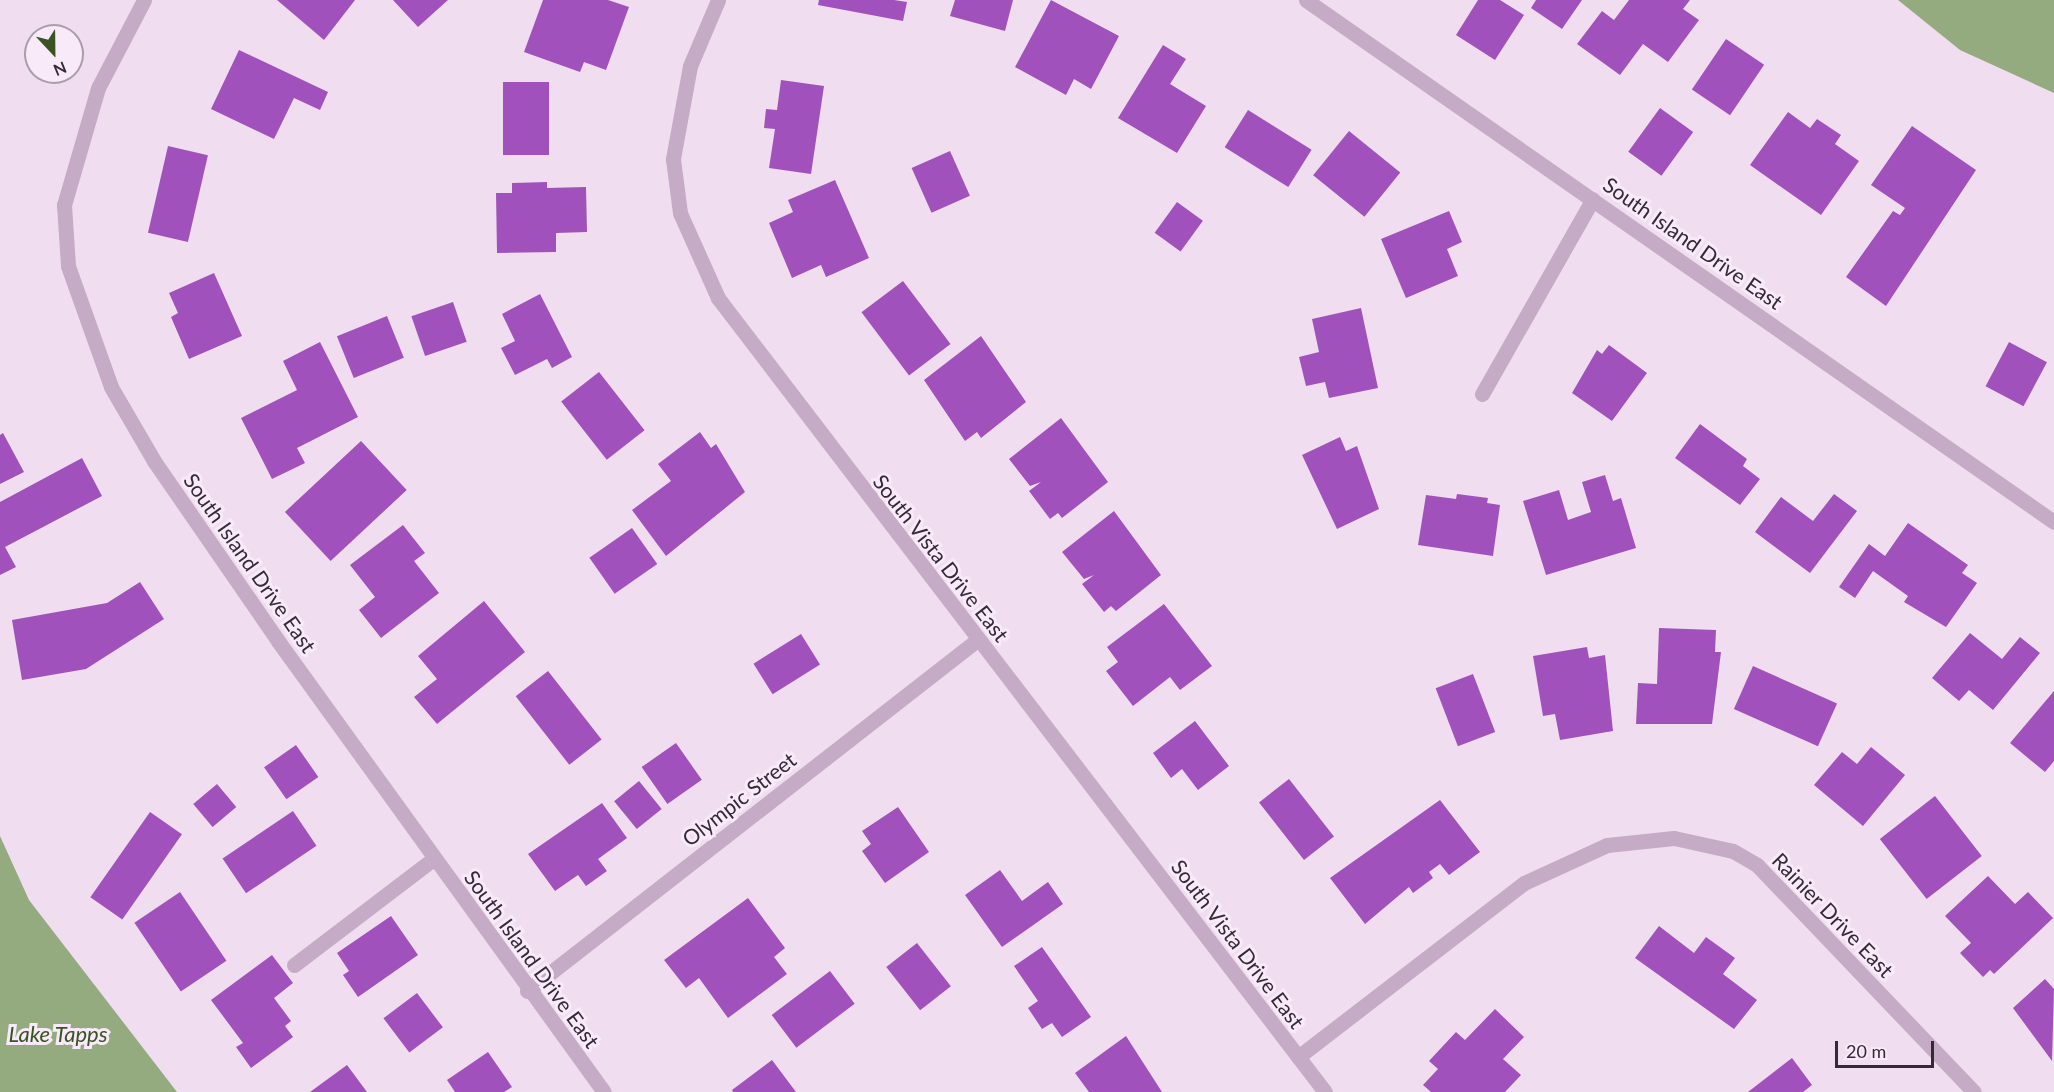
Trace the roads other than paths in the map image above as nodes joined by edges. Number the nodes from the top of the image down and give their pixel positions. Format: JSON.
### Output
{"nodes":[{"id":1,"x":144,"y":0,"type":"edge"},
{"id":2,"x":718,"y":0,"type":"edge"},
{"id":3,"x":1306,"y":0,"type":"edge"},
{"id":4,"x":1593,"y":198,"type":"junction"},
{"id":5,"x":1482,"y":394,"type":"dead end"},
{"id":6,"x":2054,"y":522,"type":"edge"},
{"id":7,"x":977,"y":640,"type":"junction"},
{"id":8,"x":433,"y":859,"type":"junction"},
{"id":9,"x":294,"y":965,"type":"dead end"},
{"id":10,"x":527,"y":991,"type":"junction"},
{"id":11,"x":1298,"y":1057,"type":"junction"},
{"id":12,"x":604,"y":1092,"type":"edge"},
{"id":13,"x":1325,"y":1092,"type":"edge"},
{"id":14,"x":1974,"y":1092,"type":"edge"}],
"edges":[{"from":1,"to":8,"type":"street","name":"South Island Drive East"},
{"from":2,"to":7,"type":"street","name":"South Vista Drive East"},
{"from":3,"to":4,"type":"street","name":"South Island Drive East"},
{"from":4,"to":5,"type":"street"},
{"from":4,"to":6,"type":"street","name":"South Island Drive East"},
{"from":7,"to":10,"type":"street","name":"Olympic Street"},
{"from":7,"to":11,"type":"street","name":"South Vista Drive East"},
{"from":8,"to":9,"type":"street"},
{"from":8,"to":10,"type":"street","name":"South Island Drive East"},
{"from":10,"to":12,"type":"street","name":"South Island Drive East"},
{"from":11,"to":13,"type":"street","name":"South Vista Drive East"},
{"from":11,"to":14,"type":"street","name":"Rainier Drive East"}]}
